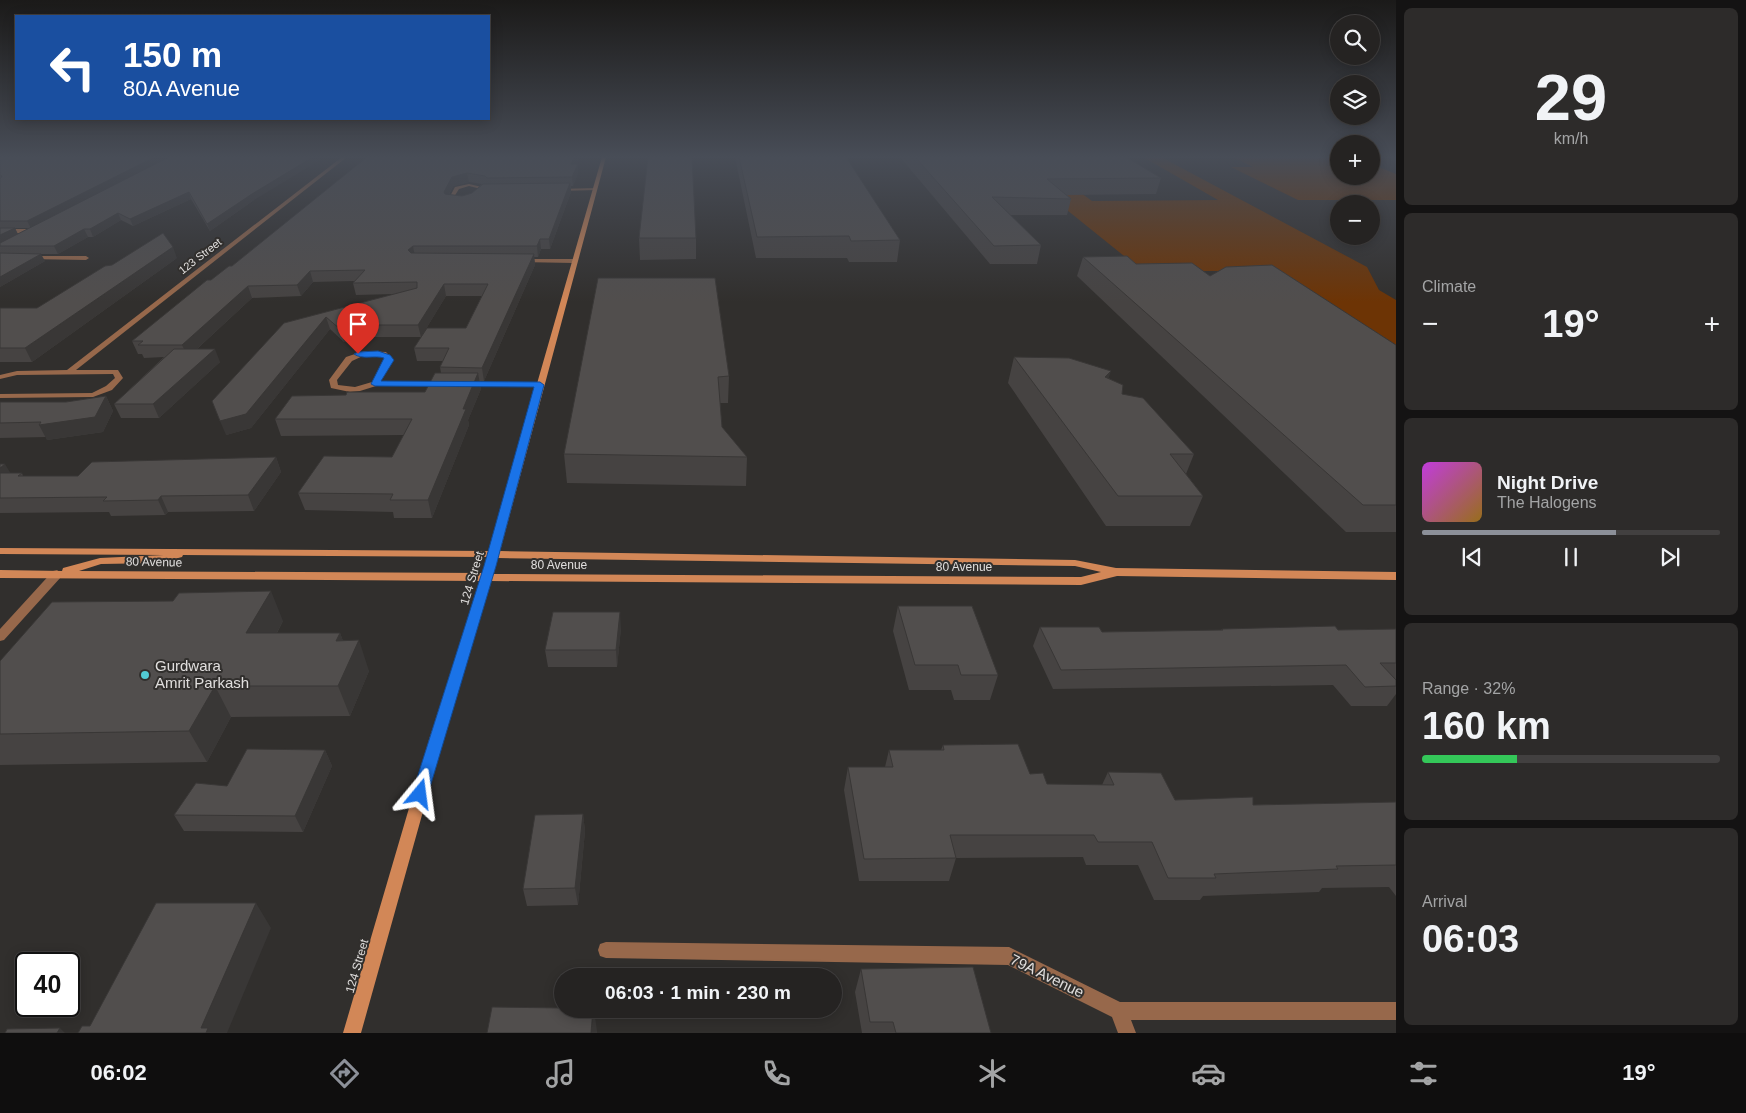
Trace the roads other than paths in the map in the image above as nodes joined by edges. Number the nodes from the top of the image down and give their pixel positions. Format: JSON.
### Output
{"nodes":[{"id":1,"x":283,"y":205,"type":"edge"},
{"id":2,"x":590,"y":205,"type":"edge"},
{"id":3,"x":42,"y":226,"type":"edge"},
{"id":4,"x":0,"y":230,"type":"edge"},
{"id":5,"x":34,"y":231,"type":"junction"},
{"id":6,"x":17,"y":239,"type":"edge"},
{"id":7,"x":19,"y":258,"type":"edge"},
{"id":8,"x":86,"y":258,"type":"dead end"},
{"id":9,"x":511,"y":261,"type":"edge"},
{"id":10,"x":574,"y":262,"type":"junction"},
{"id":11,"x":69,"y":372,"type":"junction"},
{"id":12,"x":0,"y":377,"type":"edge"},
{"id":13,"x":375,"y":384,"type":"junction"},
{"id":14,"x":451,"y":384,"type":"edge"},
{"id":15,"x":460,"y":384,"type":"edge"},
{"id":16,"x":540,"y":385,"type":"junction"},
{"id":17,"x":0,"y":396,"type":"edge"},
{"id":18,"x":0,"y":551,"type":"edge"},
{"id":19,"x":194,"y":552,"type":"junction"},
{"id":20,"x":493,"y":555,"type":"junction"},
{"id":21,"x":1116,"y":572,"type":"junction"},
{"id":22,"x":0,"y":574,"type":"edge"},
{"id":23,"x":56,"y":574,"type":"junction"},
{"id":24,"x":1396,"y":576,"type":"edge"},
{"id":25,"x":486,"y":578,"type":"junction"},
{"id":26,"x":0,"y":638,"type":"edge"},
{"id":27,"x":606,"y":950,"type":"dead end"},
{"id":28,"x":1119,"y":1011,"type":"junction"},
{"id":29,"x":1396,"y":1011,"type":"edge"},
{"id":30,"x":352,"y":1033,"type":"edge"},
{"id":31,"x":1127,"y":1033,"type":"edge"}],
"edges":[{"from":1,"to":11,"type":"street","name":"123 Street"},
{"from":2,"to":10,"type":"main road","name":"124 Street"},
{"from":3,"to":5,"type":"street"},
{"from":4,"to":5,"type":"street"},
{"from":5,"to":6,"type":"street"},
{"from":7,"to":8,"type":"street"},
{"from":9,"to":10,"type":"street"},
{"from":10,"to":16,"type":"main road","name":"124 Street"},
{"from":11,"to":12,"type":"street"},
{"from":11,"to":17,"type":"street"},
{"from":13,"to":13,"type":"street"},
{"from":13,"to":14,"type":"street"},
{"from":15,"to":16,"type":"street"},
{"from":16,"to":20,"type":"main road","name":"124 Street"},
{"from":18,"to":19,"type":"main road","name":"80 Avenue"},
{"from":19,"to":20,"type":"main road","name":"80 Avenue"},
{"from":19,"to":23,"type":"main road"},
{"from":20,"to":21,"type":"main road","name":"80 Avenue"},
{"from":20,"to":25,"type":"main road","name":"124 Street"},
{"from":21,"to":24,"type":"main road","name":"80 Avenue"},
{"from":21,"to":25,"type":"main road","name":"80 Avenue"},
{"from":22,"to":23,"type":"main road","name":"80 Avenue"},
{"from":23,"to":25,"type":"main road","name":"80 Avenue"},
{"from":23,"to":26,"type":"street"},
{"from":25,"to":30,"type":"main road","name":"124 Street"},
{"from":27,"to":28,"type":"street","name":"79A Avenue"},
{"from":28,"to":29,"type":"street","name":"79A Avenue"},
{"from":28,"to":31,"type":"street"}]}
